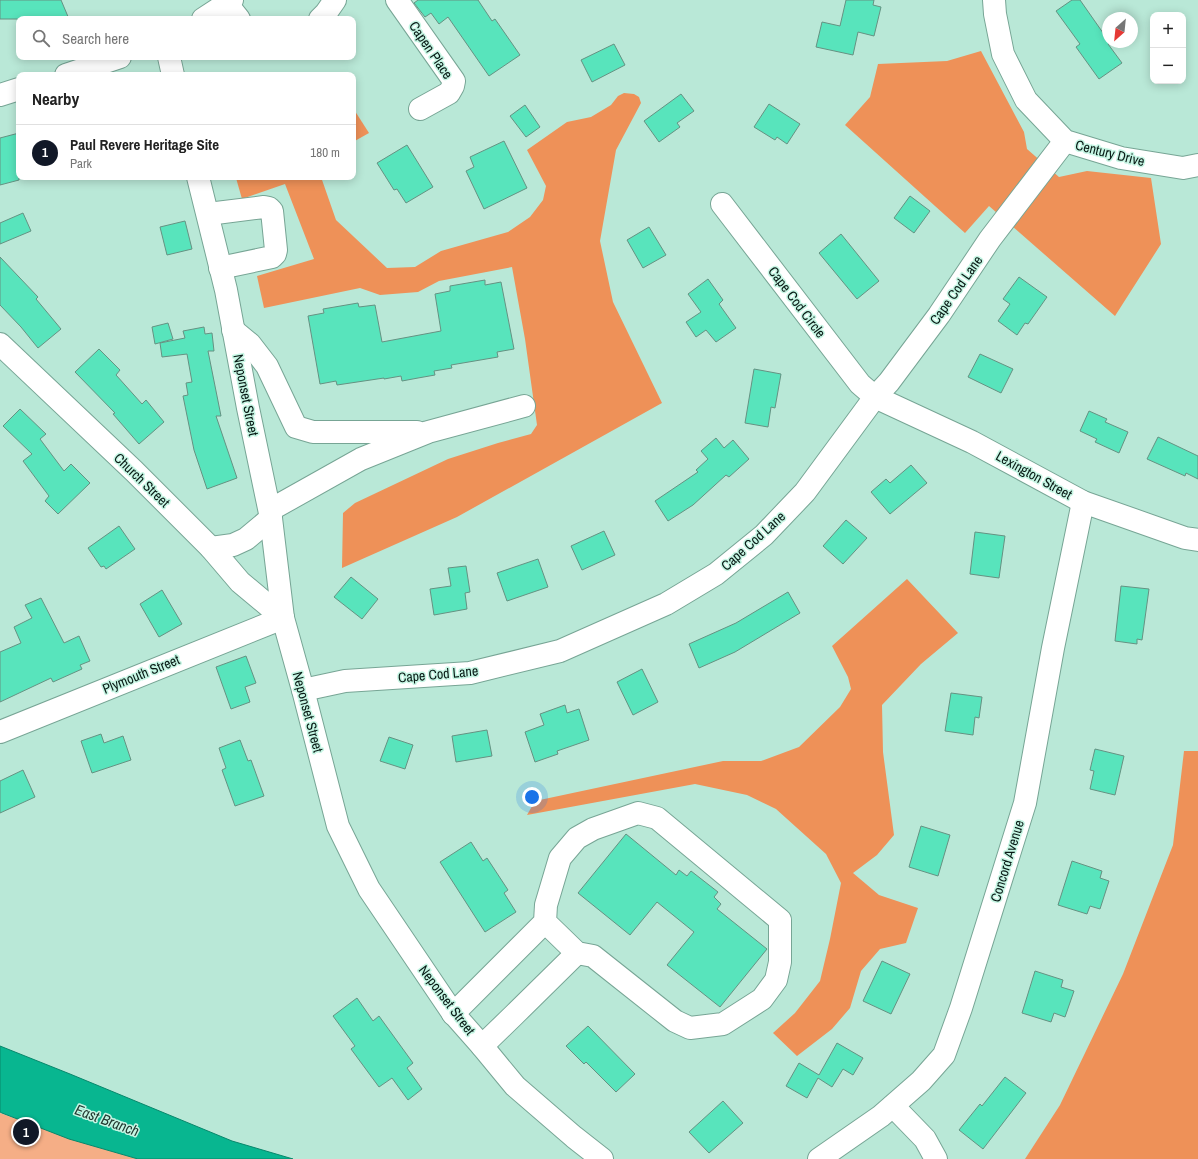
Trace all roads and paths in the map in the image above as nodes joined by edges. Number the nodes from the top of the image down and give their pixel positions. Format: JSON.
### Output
{"nodes":[{"id":1,"x":335,"y":0,"type":"edge"},
{"id":2,"x":397,"y":0,"type":"edge"},
{"id":3,"x":994,"y":0,"type":"edge"},
{"id":4,"x":232,"y":8,"type":"edge"},
{"id":5,"x":211,"y":16,"type":"edge"},
{"id":6,"x":323,"y":16,"type":"edge"},
{"id":7,"x":111,"y":60,"type":"edge"},
{"id":8,"x":170,"y":60,"type":"edge"},
{"id":9,"x":75,"y":72,"type":"edge"},
{"id":10,"x":173,"y":72,"type":"edge"},
{"id":11,"x":16,"y":90,"type":"edge"},
{"id":12,"x":0,"y":94,"type":"edge"},
{"id":13,"x":420,"y":109,"type":"dead end"},
{"id":14,"x":1065,"y":141,"type":"junction"},
{"id":15,"x":1198,"y":165,"type":"edge"},
{"id":16,"x":199,"y":180,"type":"edge"},
{"id":17,"x":722,"y":204,"type":"dead end"},
{"id":18,"x":208,"y":214,"type":"junction"},
{"id":19,"x":220,"y":268,"type":"junction"},
{"id":20,"x":233,"y":330,"type":"junction"},
{"id":21,"x":0,"y":344,"type":"edge"},
{"id":22,"x":876,"y":397,"type":"junction"},
{"id":23,"x":524,"y":406,"type":"dead end"},
{"id":24,"x":428,"y":432,"type":"junction"},
{"id":25,"x":1083,"y":502,"type":"junction"},
{"id":26,"x":271,"y":514,"type":"junction"},
{"id":27,"x":1198,"y":540,"type":"edge"},
{"id":28,"x":211,"y":548,"type":"junction"},
{"id":29,"x":283,"y":618,"type":"junction"},
{"id":30,"x":303,"y":690,"type":"junction"},
{"id":31,"x":0,"y":732,"type":"edge"},
{"id":32,"x":545,"y":922,"type":"junction"},
{"id":33,"x":577,"y":953,"type":"junction"},
{"id":34,"x":453,"y":1014,"type":"junction"},
{"id":35,"x":482,"y":1046,"type":"junction"},
{"id":36,"x":893,"y":1106,"type":"junction"},
{"id":37,"x":602,"y":1159,"type":"edge"},
{"id":38,"x":818,"y":1159,"type":"edge"},
{"id":39,"x":936,"y":1159,"type":"edge"}],
"edges":[{"from":1,"to":6,"type":"street"},
{"from":2,"to":13,"type":"street","name":"Capen Place"},
{"from":3,"to":14,"type":"street","name":"Century Drive"},
{"from":4,"to":5,"type":"street"},
{"from":7,"to":9,"type":"street"},
{"from":8,"to":10,"type":"street"},
{"from":11,"to":12,"type":"street"},
{"from":14,"to":15,"type":"street","name":"Century Drive"},
{"from":14,"to":22,"type":"street","name":"Cape Cod Lane"},
{"from":16,"to":18,"type":"street","name":"Neponset Street"},
{"from":17,"to":22,"type":"street","name":"Cape Cod Circle"},
{"from":18,"to":19,"type":"street","name":"Neponset Street"},
{"from":18,"to":19,"type":"street"},
{"from":19,"to":20,"type":"street","name":"Neponset Street"},
{"from":20,"to":24,"type":"street"},
{"from":20,"to":26,"type":"street","name":"Neponset Street"},
{"from":21,"to":28,"type":"street","name":"Church Street"},
{"from":22,"to":25,"type":"street","name":"Lexington Street"},
{"from":22,"to":30,"type":"street","name":"Cape Cod Lane"},
{"from":23,"to":24,"type":"street"},
{"from":24,"to":26,"type":"street"},
{"from":25,"to":27,"type":"street","name":"Lexington Street"},
{"from":25,"to":36,"type":"street","name":"Concord Avenue"},
{"from":26,"to":28,"type":"street"},
{"from":26,"to":29,"type":"street","name":"Neponset Street"},
{"from":28,"to":29,"type":"street","name":"Church Street"},
{"from":29,"to":30,"type":"street","name":"Neponset Street"},
{"from":29,"to":31,"type":"street","name":"Plymouth Street"},
{"from":30,"to":34,"type":"street","name":"Neponset Street"},
{"from":32,"to":33,"type":"street"},
{"from":32,"to":33,"type":"street"},
{"from":32,"to":34,"type":"street"},
{"from":33,"to":35,"type":"street"},
{"from":34,"to":35,"type":"street","name":"Neponset Street"},
{"from":35,"to":37,"type":"street","name":"Neponset Street"},
{"from":36,"to":38,"type":"street","name":"Concord Avenue"},
{"from":36,"to":39,"type":"street"}]}
